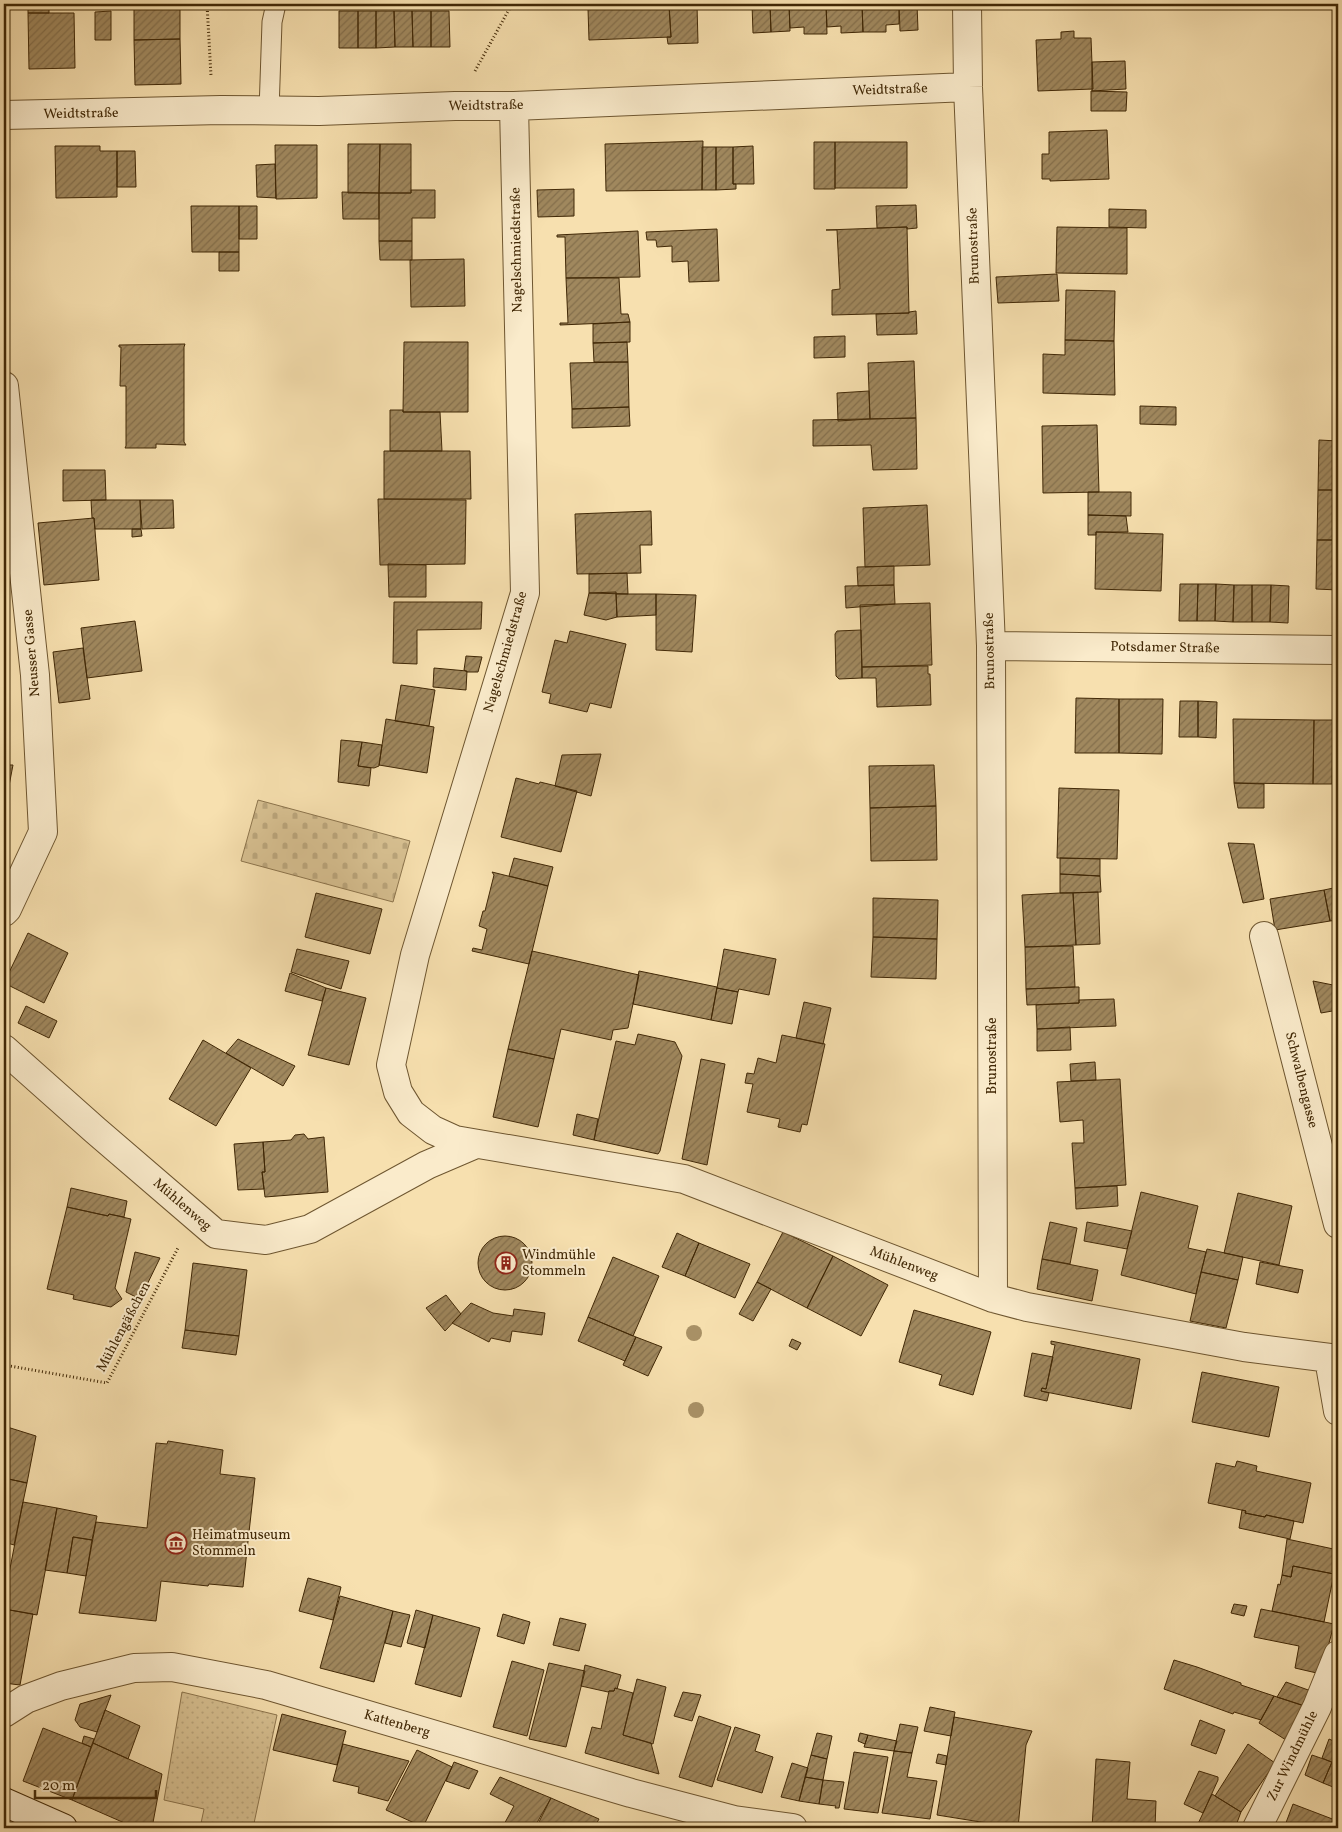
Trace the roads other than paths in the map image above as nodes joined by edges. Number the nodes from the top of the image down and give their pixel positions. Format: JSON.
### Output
{"nodes":[{"id":1,"x":276,"y":4,"type":"edge"},
{"id":2,"x":966,"y":4,"type":"edge"},
{"id":3,"x":968,"y":87,"type":"junction"},
{"id":4,"x":514,"y":106,"type":"junction"},
{"id":5,"x":269,"y":111,"type":"junction"},
{"id":6,"x":4,"y":115,"type":"edge"},
{"id":7,"x":4,"y":386,"type":"edge"},
{"id":8,"x":991,"y":646,"type":"junction"},
{"id":9,"x":1338,"y":650,"type":"edge"},
{"id":10,"x":4,"y":912,"type":"edge"},
{"id":11,"x":1264,"y":936,"type":"dead end"},
{"id":12,"x":4,"y":1049,"type":"edge"},
{"id":13,"x":391,"y":1065,"type":"joint"},
{"id":14,"x":476,"y":1144,"type":"junction"},
{"id":15,"x":1338,"y":1224,"type":"edge"},
{"id":16,"x":993,"y":1298,"type":"junction"},
{"id":17,"x":1334,"y":1359,"type":"edge"},
{"id":18,"x":1338,"y":1411,"type":"edge"},
{"id":19,"x":1338,"y":1655,"type":"edge"},
{"id":20,"x":4,"y":1713,"type":"edge"},
{"id":21,"x":4,"y":1802,"type":"edge"},
{"id":22,"x":64,"y":1828,"type":"edge"},
{"id":23,"x":793,"y":1828,"type":"edge"},
{"id":24,"x":1258,"y":1828,"type":"edge"}],
"edges":[{"from":1,"to":5,"type":"lane"},
{"from":2,"to":3,"type":"street","name":"Brunostraße"},
{"from":3,"to":4,"type":"street","name":"Weidtstraße"},
{"from":3,"to":8,"type":"street","name":"Brunostraße"},
{"from":4,"to":5,"type":"street","name":"Weidtstraße"},
{"from":4,"to":13,"type":"street","name":"Nagelschmiedstraße"},
{"from":5,"to":6,"type":"street","name":"Weidtstraße"},
{"from":7,"to":10,"type":"street","name":"Neusser Gasse"},
{"from":8,"to":9,"type":"street","name":"Potsdamer Straße"},
{"from":8,"to":16,"type":"street","name":"Brunostraße"},
{"from":11,"to":15,"type":"street","name":"Schwalbengasse"},
{"from":12,"to":14,"type":"street","name":"Mühlenweg"},
{"from":13,"to":14,"type":"street","name":"Mühlenweg"},
{"from":14,"to":16,"type":"street","name":"Mühlenweg"},
{"from":16,"to":17,"type":"street","name":"Mühlenweg"},
{"from":17,"to":18,"type":"street"},
{"from":19,"to":24,"type":"street","name":"Zur Windmühle"},
{"from":20,"to":23,"type":"street","name":"Kattenberg"},
{"from":21,"to":22,"type":"street"}]}
